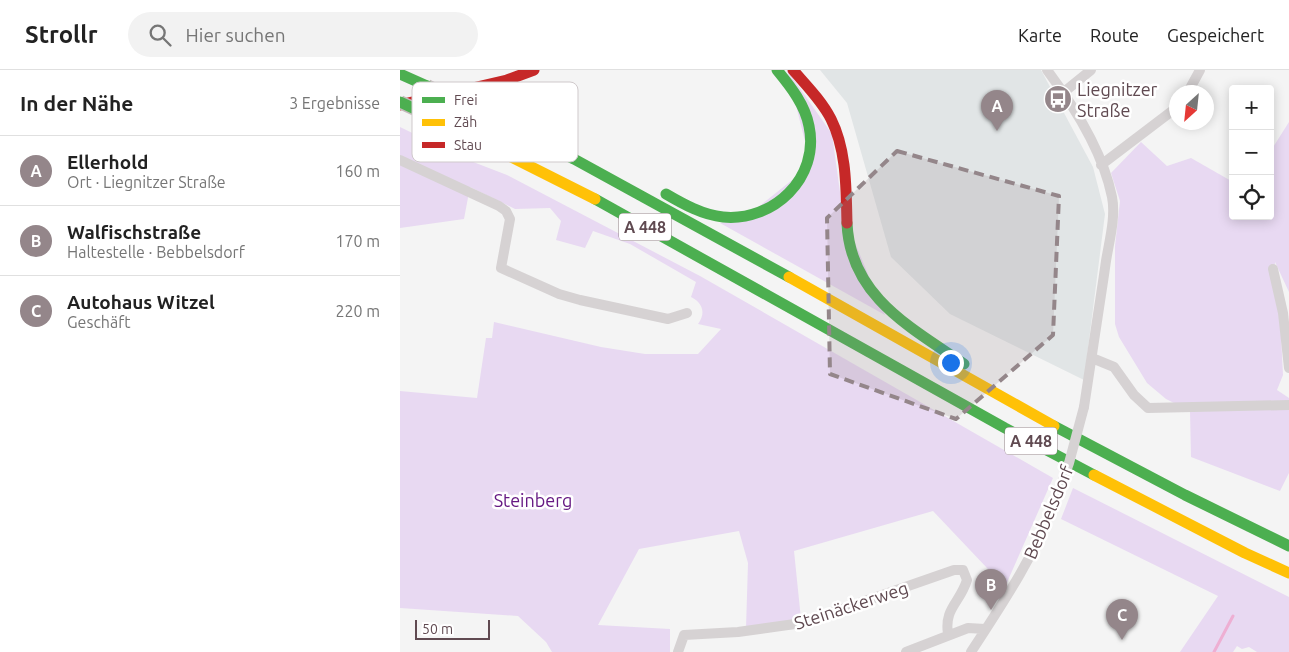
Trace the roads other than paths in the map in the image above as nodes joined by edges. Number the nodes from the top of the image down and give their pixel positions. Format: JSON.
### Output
{"nodes":[{"id":1,"x":534,"y":70,"type":"edge"},
{"id":2,"x":777,"y":70,"type":"edge"},
{"id":3,"x":793,"y":70,"type":"edge"},
{"id":4,"x":1047,"y":70,"type":"edge"},
{"id":5,"x":1091,"y":70,"type":"edge"},
{"id":6,"x":1200,"y":70,"type":"edge"},
{"id":7,"x":400,"y":74,"type":"edge"},
{"id":8,"x":418,"y":82,"type":"edge"},
{"id":9,"x":498,"y":82,"type":"edge"},
{"id":10,"x":1192,"y":85,"type":"edge"},
{"id":11,"x":1064,"y":92,"type":"junction"},
{"id":12,"x":400,"y":104,"type":"edge"},
{"id":13,"x":412,"y":109,"type":"edge"},
{"id":14,"x":1169,"y":113,"type":"edge"},
{"id":15,"x":578,"y":155,"type":"edge"},
{"id":16,"x":400,"y":160,"type":"edge"},
{"id":17,"x":578,"y":161,"type":"edge"},
{"id":18,"x":521,"y":162,"type":"edge"},
{"id":19,"x":1101,"y":165,"type":"junction"},
{"id":20,"x":609,"y":166,"type":"dead end"},
{"id":21,"x":658,"y":190,"type":"dead end"},
{"id":22,"x":1273,"y":268,"type":"dead end"},
{"id":23,"x":687,"y":313,"type":"dead end"},
{"id":24,"x":1092,"y":358,"type":"junction"},
{"id":25,"x":1289,"y":368,"type":"edge"},
{"id":26,"x":986,"y":387,"type":"junction"},
{"id":27,"x":1289,"y":405,"type":"edge"},
{"id":28,"x":1289,"y":546,"type":"edge"},
{"id":29,"x":1289,"y":573,"type":"edge"},
{"id":30,"x":985,"y":630,"type":"junction"},
{"id":31,"x":948,"y":634,"type":"junction"},
{"id":32,"x":678,"y":652,"type":"edge"},
{"id":33,"x":906,"y":652,"type":"edge"},
{"id":34,"x":971,"y":652,"type":"edge"}],
"edges":[{"from":1,"to":9,"type":"main road"},
{"from":2,"to":21,"type":"main road"},
{"from":3,"to":26,"type":"main road"},
{"from":4,"to":11,"type":"street"},
{"from":5,"to":11,"type":"street"},
{"from":6,"to":10,"type":"street"},
{"from":7,"to":8,"type":"main road","number":"A 448","bridge":true},
{"from":11,"to":19,"type":"street"},
{"from":12,"to":13,"type":"main road","number":"A 448","bridge":true},
{"from":14,"to":19,"type":"street"},
{"from":15,"to":20,"type":"main road"},
{"from":16,"to":23,"type":"street"},
{"from":17,"to":26,"type":"main road","number":"A 448"},
{"from":18,"to":29,"type":"main road","number":"A 448","bridge":true},
{"from":19,"to":24,"type":"street","name":"Bebbelsdorf"},
{"from":22,"to":25,"type":"street"},
{"from":24,"to":27,"type":"street"},
{"from":24,"to":30,"type":"street","name":"Bebbelsdorf","bridge":true},
{"from":26,"to":28,"type":"main road","number":"A 448"},
{"from":30,"to":31,"type":"street"},
{"from":30,"to":34,"type":"street","name":"Bebbelsdorf"},
{"from":31,"to":32,"type":"street","name":"Steinäckerweg"},
{"from":31,"to":33,"type":"street"}]}
